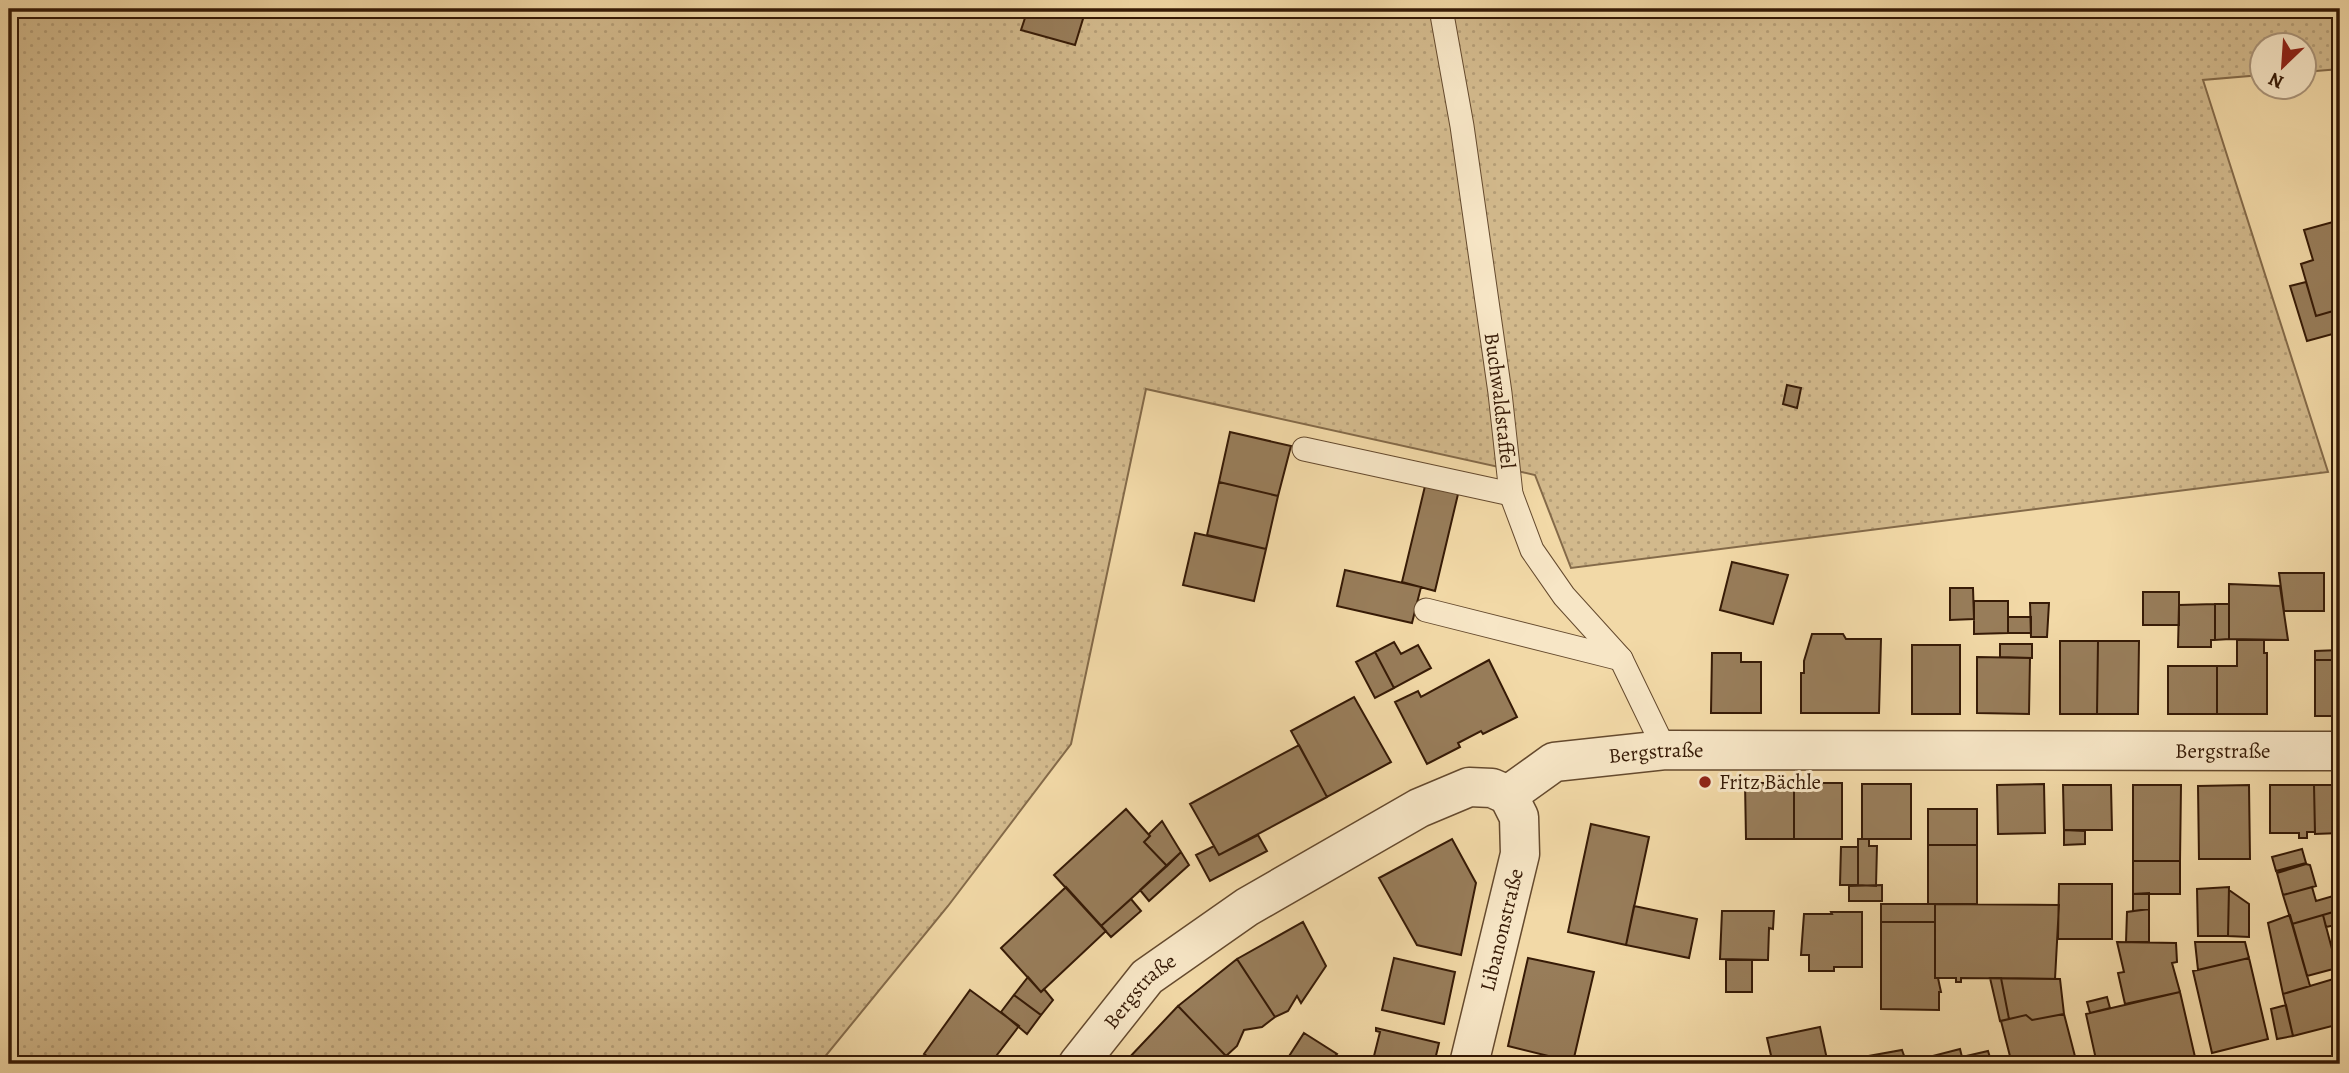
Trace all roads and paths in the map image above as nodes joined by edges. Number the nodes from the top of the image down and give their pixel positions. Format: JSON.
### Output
{"nodes":[{"id":1,"x":1441,"y":9,"type":"edge"},
{"id":2,"x":1304,"y":449,"type":"dead end"},
{"id":3,"x":1511,"y":494,"type":"junction"},
{"id":4,"x":1426,"y":610,"type":"dead end"},
{"id":5,"x":1621,"y":659,"type":"junction"},
{"id":6,"x":1665,"y":750,"type":"junction"},
{"id":7,"x":2340,"y":751,"type":"edge"},
{"id":8,"x":1508,"y":795,"type":"junction"},
{"id":9,"x":1078,"y":1064,"type":"edge"},
{"id":10,"x":1469,"y":1064,"type":"edge"}],
"edges":[{"from":1,"to":3,"type":"lane","name":"Buchwaldstaffel"},
{"from":2,"to":3,"type":"lane"},
{"from":3,"to":5,"type":"lane","name":"Buchwaldstaffel"},
{"from":4,"to":5,"type":"lane"},
{"from":5,"to":6,"type":"lane","name":"Buchwaldstaffel"},
{"from":6,"to":7,"type":"street","name":"Bergstraße"},
{"from":6,"to":8,"type":"street","name":"Bergstraße"},
{"from":8,"to":9,"type":"street","name":"Bergstraße"},
{"from":8,"to":10,"type":"street","name":"Libanonstraße"}]}
